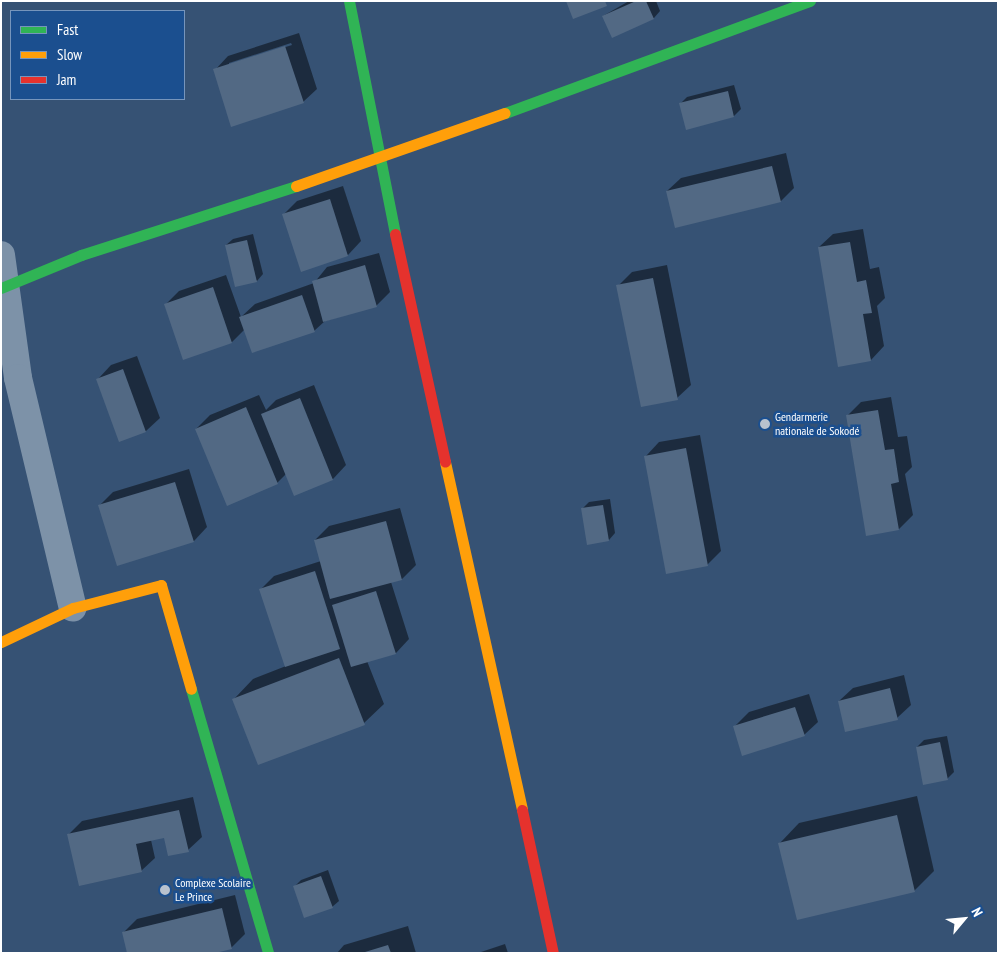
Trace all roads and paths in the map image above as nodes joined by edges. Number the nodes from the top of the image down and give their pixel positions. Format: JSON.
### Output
{"nodes":[{"id":1,"x":349,"y":1,"type":"edge"},
{"id":2,"x":810,"y":1,"type":"edge"},
{"id":3,"x":379,"y":158,"type":"junction"},
{"id":4,"x":1,"y":255,"type":"edge"},
{"id":5,"x":4,"y":287,"type":"edge"},
{"id":6,"x":73,"y":608,"type":"junction"},
{"id":7,"x":1,"y":642,"type":"edge"},
{"id":8,"x":268,"y":953,"type":"edge"},
{"id":9,"x":553,"y":953,"type":"edge"}],
"edges":[{"from":1,"to":3,"type":"street"},
{"from":2,"to":3,"type":"street"},
{"from":3,"to":5,"type":"street"},
{"from":3,"to":9,"type":"street"},
{"from":4,"to":5,"type":"street"},
{"from":5,"to":6,"type":"street"},
{"from":6,"to":7,"type":"street"},
{"from":6,"to":8,"type":"street"}]}
